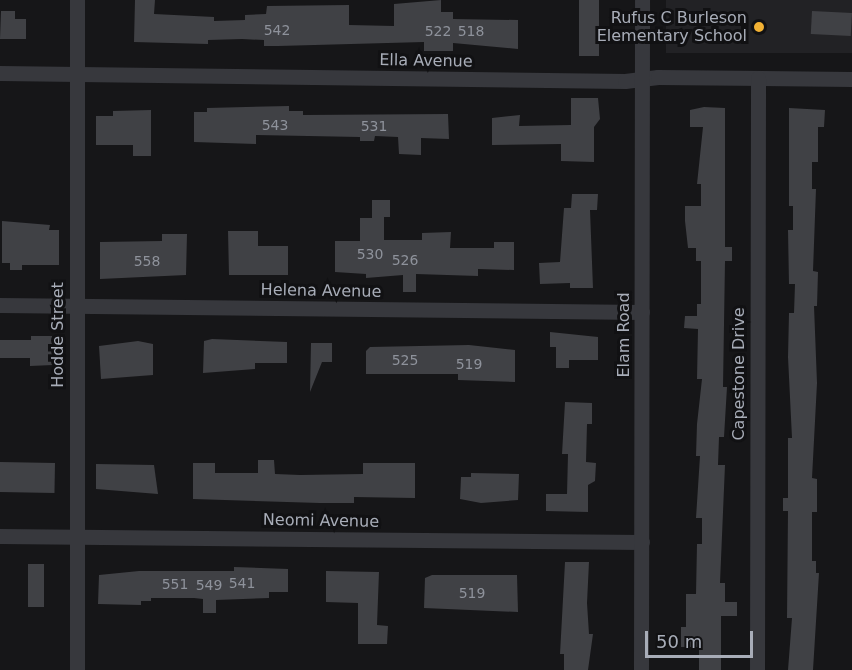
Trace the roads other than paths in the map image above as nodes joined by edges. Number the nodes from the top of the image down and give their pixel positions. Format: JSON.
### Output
{"nodes":[{"id":1,"x":77,"y":0,"type":"edge"},
{"id":2,"x":642,"y":0,"type":"edge"},
{"id":3,"x":0,"y":73,"type":"edge"},
{"id":4,"x":76,"y":74,"type":"junction"},
{"id":5,"x":758,"y":78,"type":"junction"},
{"id":6,"x":852,"y":79,"type":"edge"},
{"id":7,"x":643,"y":80,"type":"junction"},
{"id":8,"x":0,"y":305,"type":"edge"},
{"id":9,"x":76,"y":306,"type":"junction"},
{"id":10,"x":642,"y":312,"type":"junction"},
{"id":11,"x":0,"y":536,"type":"edge"},
{"id":12,"x":75,"y":536,"type":"junction"},
{"id":13,"x":642,"y":542,"type":"junction"},
{"id":14,"x":76,"y":670,"type":"edge"},
{"id":15,"x":642,"y":670,"type":"edge"},
{"id":16,"x":757,"y":670,"type":"edge"}],
"edges":[{"from":1,"to":4,"type":"street","name":"Hodde Street"},
{"from":2,"to":7,"type":"street","name":"Elam Road"},
{"from":3,"to":4,"type":"street","name":"Ella Avenue"},
{"from":4,"to":7,"type":"street","name":"Ella Avenue"},
{"from":4,"to":9,"type":"street","name":"Hodde Street"},
{"from":5,"to":6,"type":"street","name":"Ella Avenue"},
{"from":5,"to":7,"type":"street","name":"Ella Avenue"},
{"from":5,"to":16,"type":"street","name":"Capestone Drive"},
{"from":7,"to":10,"type":"street","name":"Elam Road"},
{"from":8,"to":9,"type":"street","name":"Helena Avenue"},
{"from":9,"to":10,"type":"street","name":"Helena Avenue"},
{"from":9,"to":12,"type":"street","name":"Hodde Street"},
{"from":10,"to":13,"type":"street","name":"Elam Road"},
{"from":11,"to":12,"type":"street","name":"Neomi Avenue"},
{"from":12,"to":13,"type":"street","name":"Neomi Avenue"},
{"from":12,"to":14,"type":"street","name":"Hodde Street"},
{"from":13,"to":15,"type":"street","name":"Elam Road"}]}
